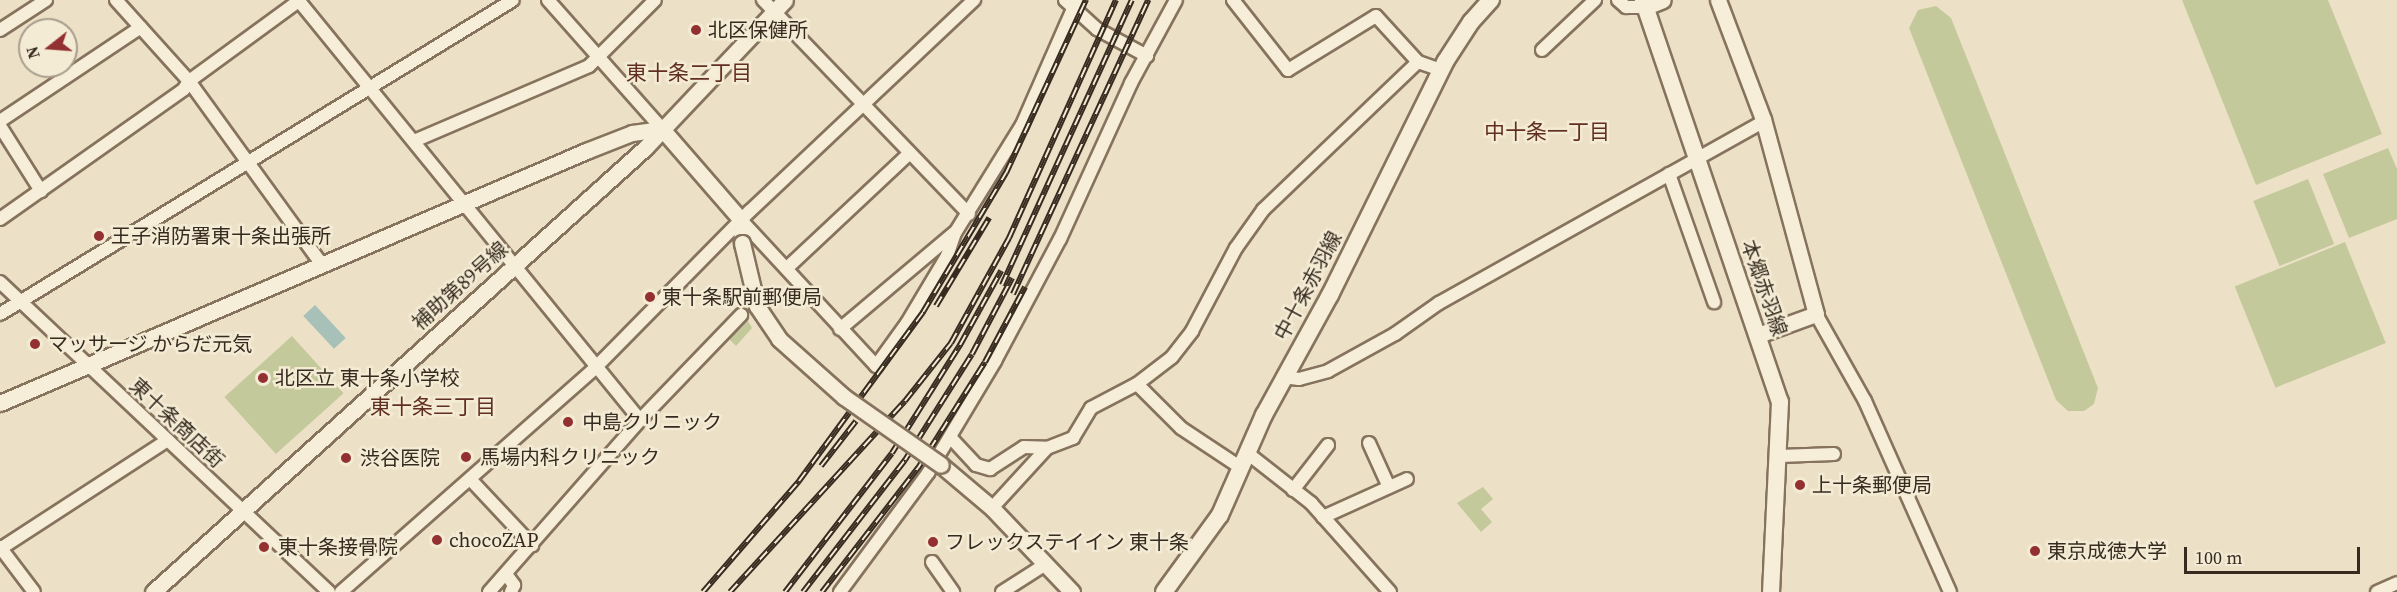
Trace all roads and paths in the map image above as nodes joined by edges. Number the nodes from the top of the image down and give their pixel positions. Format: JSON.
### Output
{"nodes":[{"id":1,"x":46,"y":0,"type":"edge"},
{"id":2,"x":116,"y":0,"type":"edge"},
{"id":3,"x":513,"y":0,"type":"edge"},
{"id":4,"x":548,"y":0,"type":"edge"},
{"id":5,"x":655,"y":0,"type":"edge"},
{"id":6,"x":763,"y":0,"type":"edge"},
{"id":7,"x":974,"y":0,"type":"edge"},
{"id":8,"x":1176,"y":0,"type":"edge"},
{"id":9,"x":1233,"y":0,"type":"edge"},
{"id":10,"x":1491,"y":0,"type":"edge"},
{"id":11,"x":1595,"y":0,"type":"edge"},
{"id":12,"x":1618,"y":0,"type":"edge"},
{"id":13,"x":1662,"y":0,"type":"edge"},
{"id":14,"x":1718,"y":0,"type":"edge"},
{"id":15,"x":300,"y":1,"type":"edge"},
{"id":16,"x":1072,"y":3,"type":"edge"},
{"id":17,"x":1645,"y":4,"type":"edge"},
{"id":18,"x":780,"y":6,"type":"edge"},
{"id":19,"x":141,"y":27,"type":"junction"},
{"id":20,"x":0,"y":30,"type":"edge"},
{"id":21,"x":1542,"y":50,"type":"dead end"},
{"id":22,"x":1148,"y":56,"type":"junction"},
{"id":23,"x":599,"y":57,"type":"junction"},
{"id":24,"x":1418,"y":62,"type":"junction"},
{"id":25,"x":1442,"y":70,"type":"junction"},
{"id":26,"x":189,"y":81,"type":"junction"},
{"id":27,"x":369,"y":87,"type":"junction"},
{"id":28,"x":862,"y":104,"type":"junction"},
{"id":29,"x":1764,"y":121,"type":"junction"},
{"id":30,"x":0,"y":124,"type":"edge"},
{"id":31,"x":662,"y":129,"type":"junction"},
{"id":32,"x":414,"y":141,"type":"junction"},
{"id":33,"x":910,"y":153,"type":"junction"},
{"id":34,"x":1697,"y":158,"type":"junction"},
{"id":35,"x":248,"y":164,"type":"junction"},
{"id":36,"x":1669,"y":174,"type":"junction"},
{"id":37,"x":41,"y":191,"type":"junction"},
{"id":38,"x":462,"y":203,"type":"junction"},
{"id":39,"x":969,"y":214,"type":"junction"},
{"id":40,"x":0,"y":219,"type":"edge"},
{"id":41,"x":741,"y":220,"type":"junction"},
{"id":42,"x":955,"y":233,"type":"junction"},
{"id":43,"x":322,"y":265,"type":"junction"},
{"id":44,"x":514,"y":267,"type":"junction"},
{"id":45,"x":787,"y":268,"type":"junction"},
{"id":46,"x":0,"y":282,"type":"edge"},
{"id":47,"x":19,"y":302,"type":"junction"},
{"id":48,"x":1714,"y":302,"type":"dead end"},
{"id":49,"x":0,"y":314,"type":"edge"},
{"id":50,"x":1816,"y":314,"type":"junction"},
{"id":51,"x":741,"y":315,"type":"dead end"},
{"id":52,"x":840,"y":329,"type":"junction"},
{"id":53,"x":1758,"y":335,"type":"junction"},
{"id":54,"x":88,"y":366,"type":"junction"},
{"id":55,"x":596,"y":367,"type":"junction"},
{"id":56,"x":1283,"y":377,"type":"junction"},
{"id":57,"x":1137,"y":384,"type":"junction"},
{"id":58,"x":0,"y":403,"type":"edge"},
{"id":59,"x":639,"y":420,"type":"junction"},
{"id":60,"x":951,"y":438,"type":"junction"},
{"id":61,"x":168,"y":440,"type":"junction"},
{"id":62,"x":1369,"y":443,"type":"dead end"},
{"id":63,"x":1328,"y":446,"type":"dead end"},
{"id":64,"x":1047,"y":448,"type":"junction"},
{"id":65,"x":1834,"y":454,"type":"dead end"},
{"id":66,"x":1779,"y":456,"type":"junction"},
{"id":67,"x":1243,"y":460,"type":"junction"},
{"id":68,"x":470,"y":479,"type":"junction"},
{"id":69,"x":1407,"y":479,"type":"dead end"},
{"id":70,"x":1389,"y":487,"type":"junction"},
{"id":71,"x":1293,"y":490,"type":"junction"},
{"id":72,"x":992,"y":508,"type":"junction"},
{"id":73,"x":243,"y":511,"type":"junction"},
{"id":74,"x":1323,"y":517,"type":"junction"},
{"id":75,"x":532,"y":545,"type":"junction"},
{"id":76,"x":0,"y":548,"type":"edge"},
{"id":77,"x":932,"y":562,"type":"dead end"},
{"id":78,"x":1046,"y":564,"type":"junction"},
{"id":79,"x":506,"y":574,"type":"junction"},
{"id":80,"x":2397,"y":584,"type":"edge"},
{"id":81,"x":34,"y":592,"type":"edge"},
{"id":82,"x":153,"y":592,"type":"edge"},
{"id":83,"x":329,"y":592,"type":"edge"},
{"id":84,"x":340,"y":592,"type":"edge"},
{"id":85,"x":489,"y":592,"type":"edge"},
{"id":86,"x":511,"y":592,"type":"edge"},
{"id":87,"x":840,"y":592,"type":"edge"},
{"id":88,"x":953,"y":592,"type":"edge"},
{"id":89,"x":1002,"y":592,"type":"edge"},
{"id":90,"x":1072,"y":592,"type":"edge"},
{"id":91,"x":1164,"y":592,"type":"edge"},
{"id":92,"x":1390,"y":592,"type":"edge"},
{"id":93,"x":1772,"y":592,"type":"edge"},
{"id":94,"x":1950,"y":592,"type":"edge"},
{"id":95,"x":2377,"y":592,"type":"edge"}],
"edges":[{"from":1,"to":20,"type":"street"},
{"from":2,"to":19,"type":"street"},
{"from":3,"to":27,"type":"street"},
{"from":4,"to":23,"type":"street"},
{"from":5,"to":23,"type":"street"},
{"from":6,"to":18,"type":"street"},
{"from":7,"to":28,"type":"street"},
{"from":8,"to":22,"type":"street"},
{"from":9,"to":24,"type":"street"},
{"from":10,"to":25,"type":"main road","name":"中十条赤羽線"},
{"from":11,"to":21,"type":"street"},
{"from":12,"to":17,"type":"street"},
{"from":13,"to":17,"type":"main road"},
{"from":14,"to":29,"type":"street"},
{"from":15,"to":26,"type":"street"},
{"from":15,"to":27,"type":"street"},
{"from":16,"to":22,"type":"street"},
{"from":16,"to":39,"type":"street"},
{"from":17,"to":34,"type":"main road","name":"本郷赤羽線"},
{"from":18,"to":28,"type":"street"},
{"from":18,"to":31,"type":"street","name":"補助第89号線"},
{"from":19,"to":26,"type":"street"},
{"from":19,"to":30,"type":"street"},
{"from":22,"to":60,"type":"street"},
{"from":23,"to":31,"type":"street"},
{"from":23,"to":32,"type":"street"},
{"from":24,"to":25,"type":"street"},
{"from":24,"to":57,"type":"street"},
{"from":25,"to":56,"type":"main road","name":"中十条赤羽線"},
{"from":26,"to":35,"type":"street"},
{"from":26,"to":37,"type":"street"},
{"from":27,"to":32,"type":"street"},
{"from":27,"to":35,"type":"street"},
{"from":28,"to":33,"type":"street"},
{"from":28,"to":41,"type":"street"},
{"from":29,"to":34,"type":"street"},
{"from":29,"to":50,"type":"street"},
{"from":30,"to":37,"type":"street"},
{"from":31,"to":38,"type":"street"},
{"from":31,"to":41,"type":"street"},
{"from":31,"to":44,"type":"street","name":"補助第89号線"},
{"from":32,"to":38,"type":"street"},
{"from":33,"to":39,"type":"street"},
{"from":33,"to":45,"type":"street"},
{"from":34,"to":36,"type":"street"},
{"from":34,"to":53,"type":"main road","name":"本郷赤羽線"},
{"from":35,"to":43,"type":"street"},
{"from":35,"to":47,"type":"street"},
{"from":36,"to":48,"type":"street"},
{"from":36,"to":56,"type":"street"},
{"from":37,"to":40,"type":"street"},
{"from":38,"to":43,"type":"street"},
{"from":38,"to":44,"type":"street"},
{"from":39,"to":42,"type":"street"},
{"from":41,"to":45,"type":"street"},
{"from":41,"to":55,"type":"street"},
{"from":41,"to":72,"type":"street","bridge":true},
{"from":42,"to":52,"type":"street"},
{"from":42,"to":52,"type":"street"},
{"from":43,"to":54,"type":"street"},
{"from":44,"to":55,"type":"street"},
{"from":44,"to":73,"type":"street","name":"補助第89号線"},
{"from":45,"to":52,"type":"street"},
{"from":46,"to":47,"type":"street","name":"東十条商店街"},
{"from":47,"to":49,"type":"street"},
{"from":47,"to":54,"type":"street","name":"東十条商店街"},
{"from":50,"to":53,"type":"street"},
{"from":50,"to":94,"type":"street"},
{"from":51,"to":59,"type":"street"},
{"from":53,"to":66,"type":"main road","name":"本郷赤羽線"},
{"from":54,"to":58,"type":"street"},
{"from":54,"to":61,"type":"street","name":"東十条商店街"},
{"from":55,"to":59,"type":"street"},
{"from":55,"to":68,"type":"street"},
{"from":56,"to":67,"type":"main road","name":"中十条赤羽線"},
{"from":57,"to":64,"type":"street"},
{"from":57,"to":67,"type":"street"},
{"from":59,"to":75,"type":"street"},
{"from":60,"to":64,"type":"street"},
{"from":60,"to":87,"type":"street"},
{"from":61,"to":73,"type":"street","name":"東十条商店街"},
{"from":61,"to":76,"type":"street"},
{"from":62,"to":70,"type":"street"},
{"from":63,"to":71,"type":"street"},
{"from":64,"to":72,"type":"street"},
{"from":65,"to":66,"type":"street"},
{"from":66,"to":93,"type":"main road","name":"本郷赤羽線"},
{"from":67,"to":71,"type":"street"},
{"from":67,"to":91,"type":"main road","name":"中十条赤羽線"},
{"from":68,"to":75,"type":"street"},
{"from":68,"to":84,"type":"street"},
{"from":69,"to":70,"type":"street"},
{"from":70,"to":74,"type":"street"},
{"from":71,"to":74,"type":"street"},
{"from":72,"to":78,"type":"street"},
{"from":73,"to":82,"type":"street","name":"補助第89号線"},
{"from":73,"to":83,"type":"street","name":"東十条商店街"},
{"from":74,"to":92,"type":"street"},
{"from":75,"to":79,"type":"street"},
{"from":76,"to":81,"type":"street"},
{"from":77,"to":88,"type":"street"},
{"from":78,"to":89,"type":"street"},
{"from":78,"to":90,"type":"street"},
{"from":79,"to":85,"type":"street"},
{"from":79,"to":86,"type":"street"},
{"from":80,"to":95,"type":"street"}]}
